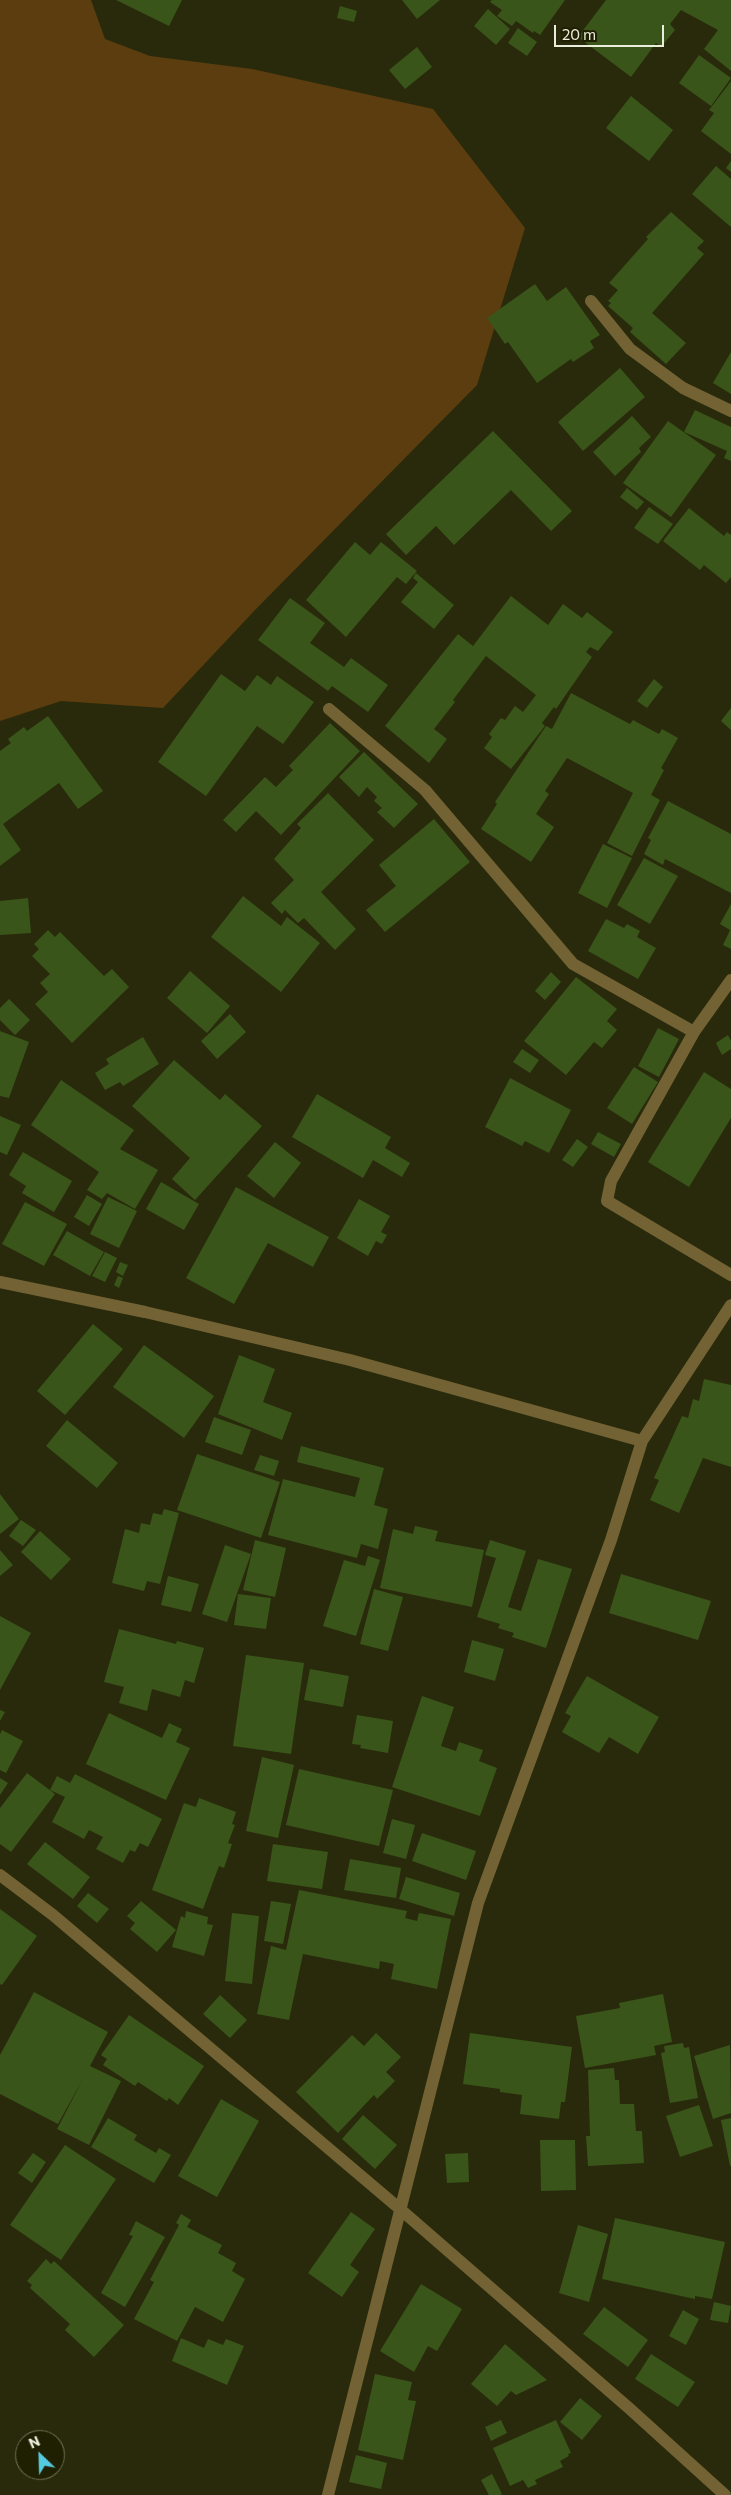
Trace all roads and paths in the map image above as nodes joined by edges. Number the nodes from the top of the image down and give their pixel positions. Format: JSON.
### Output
{"nodes":[{"id":1,"x":591,"y":301,"type":"dead end"},
{"id":2,"x":731,"y":411,"type":"edge"},
{"id":3,"x":329,"y":709,"type":"dead end"},
{"id":4,"x":731,"y":980,"type":"edge"},
{"id":5,"x":694,"y":1032,"type":"junction"},
{"id":6,"x":731,"y":1275,"type":"edge"},
{"id":7,"x":0,"y":1282,"type":"edge"},
{"id":8,"x":731,"y":1305,"type":"edge"},
{"id":9,"x":642,"y":1441,"type":"junction"},
{"id":10,"x":0,"y":1875,"type":"edge"},
{"id":11,"x":400,"y":2209,"type":"junction"},
{"id":12,"x":328,"y":2495,"type":"edge"},
{"id":13,"x":725,"y":2495,"type":"edge"}],
"edges":[{"from":1,"to":2,"type":"street"},
{"from":3,"to":5,"type":"street"},
{"from":4,"to":5,"type":"street"},
{"from":5,"to":6,"type":"street"},
{"from":7,"to":9,"type":"street"},
{"from":8,"to":9,"type":"street"},
{"from":9,"to":11,"type":"street"},
{"from":10,"to":11,"type":"street"},
{"from":11,"to":12,"type":"street"},
{"from":11,"to":13,"type":"street"}]}
